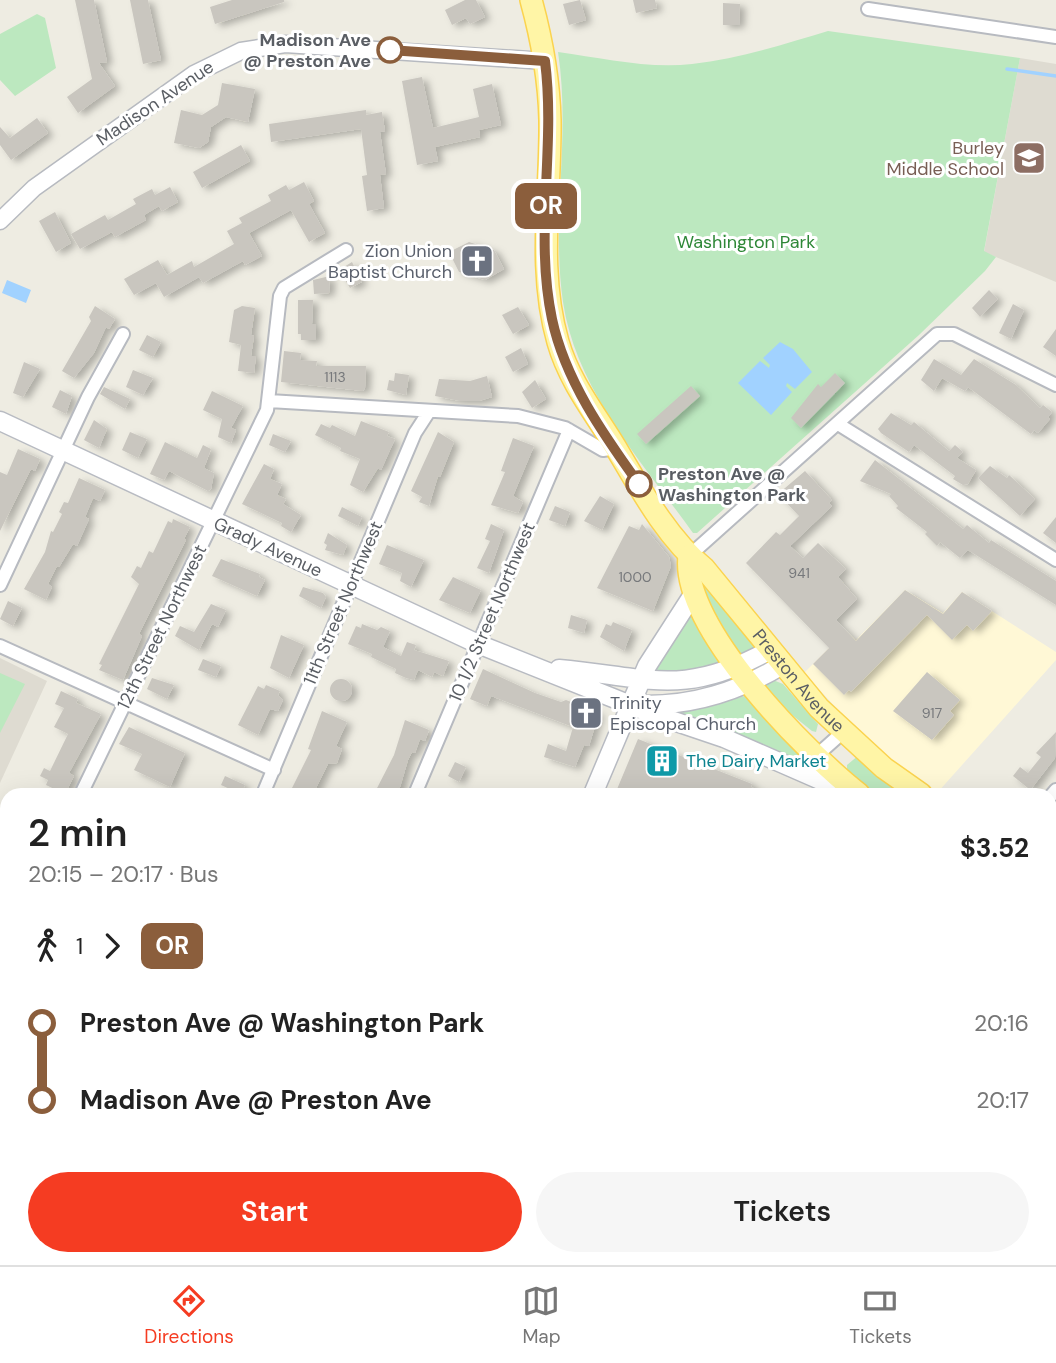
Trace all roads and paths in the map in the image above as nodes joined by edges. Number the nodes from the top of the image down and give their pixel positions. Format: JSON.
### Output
{"nodes":[{"id":1,"x":531,"y":0,"type":"edge"},
{"id":2,"x":868,"y":9,"type":"dead end"},
{"id":3,"x":1056,"y":37,"type":"edge"},
{"id":4,"x":545,"y":61,"type":"junction"},
{"id":5,"x":0,"y":221,"type":"edge"},
{"id":6,"x":346,"y":250,"type":"dead end"},
{"id":7,"x":123,"y":334,"type":"dead end"},
{"id":8,"x":1056,"y":385,"type":"edge"},
{"id":9,"x":269,"y":401,"type":"junction"},
{"id":10,"x":428,"y":413,"type":"junction"},
{"id":11,"x":0,"y":421,"type":"edge"},
{"id":12,"x":838,"y":424,"type":"junction"},
{"id":13,"x":569,"y":430,"type":"junction"},
{"id":14,"x":616,"y":448,"type":"junction"},
{"id":15,"x":64,"y":451,"type":"junction"},
{"id":16,"x":214,"y":521,"type":"junction"},
{"id":17,"x":689,"y":556,"type":"junction"},
{"id":18,"x":1056,"y":560,"type":"edge"},
{"id":19,"x":0,"y":585,"type":"edge"},
{"id":20,"x":351,"y":586,"type":"junction"},
{"id":21,"x":694,"y":593,"type":"junction"},
{"id":22,"x":478,"y":644,"type":"junction"},
{"id":23,"x":0,"y":646,"type":"edge"},
{"id":24,"x":776,"y":658,"type":"junction"},
{"id":25,"x":538,"y":667,"type":"junction"},
{"id":26,"x":744,"y":676,"type":"junction"},
{"id":27,"x":640,"y":681,"type":"junction"},
{"id":28,"x":125,"y":701,"type":"junction"},
{"id":29,"x":630,"y":704,"type":"junction"},
{"id":30,"x":844,"y":732,"type":"junction"},
{"id":31,"x":815,"y":757,"type":"junction"},
{"id":32,"x":274,"y":770,"type":"junction"},
{"id":33,"x":83,"y":788,"type":"edge"},
{"id":34,"x":266,"y":788,"type":"edge"},
{"id":35,"x":418,"y":788,"type":"edge"},
{"id":36,"x":595,"y":788,"type":"edge"},
{"id":37,"x":838,"y":788,"type":"edge"},
{"id":38,"x":852,"y":788,"type":"edge"},
{"id":39,"x":913,"y":788,"type":"edge"}],
"edges":[{"from":1,"to":4,"type":"main road","name":"Preston Avenue"},
{"from":2,"to":3,"type":"street"},
{"from":4,"to":5,"type":"street","name":"Madison Avenue"},
{"from":4,"to":14,"type":"main road","name":"Preston Avenue"},
{"from":6,"to":9,"type":"street","name":"12th Street Northwest"},
{"from":7,"to":15,"type":"street"},
{"from":8,"to":12,"type":"street"},
{"from":9,"to":10,"type":"street"},
{"from":9,"to":16,"type":"street","name":"12th Street Northwest"},
{"from":10,"to":13,"type":"street"},
{"from":10,"to":20,"type":"street","name":"11th Street Northwest"},
{"from":11,"to":15,"type":"main road","name":"Grady Avenue"},
{"from":12,"to":17,"type":"street"},
{"from":12,"to":18,"type":"street"},
{"from":13,"to":14,"type":"street"},
{"from":13,"to":22,"type":"street","name":"10 1/2 Street Northwest"},
{"from":14,"to":17,"type":"main road","name":"Preston Avenue"},
{"from":15,"to":16,"type":"main road","name":"Grady Avenue"},
{"from":15,"to":19,"type":"street"},
{"from":16,"to":20,"type":"main road","name":"Grady Avenue"},
{"from":16,"to":28,"type":"street","name":"12th Street Northwest"},
{"from":17,"to":21,"type":"main road","name":"Preston Avenue"},
{"from":17,"to":24,"type":"main road","name":"Preston Avenue"},
{"from":20,"to":22,"type":"main road","name":"Grady Avenue"},
{"from":20,"to":32,"type":"street","name":"11th Street Northwest"},
{"from":21,"to":26,"type":"main road","name":"Preston Avenue"},
{"from":21,"to":27,"type":"main road"},
{"from":22,"to":25,"type":"main road","name":"Grady Avenue"},
{"from":22,"to":35,"type":"street","name":"10 1/2 Street Northwest"},
{"from":23,"to":28,"type":"street"},
{"from":24,"to":26,"type":"main road","name":"Grady Avenue"},
{"from":24,"to":30,"type":"main road","name":"Preston Avenue"},
{"from":25,"to":27,"type":"main road","name":"Grady Avenue"},
{"from":25,"to":29,"type":"main road","name":"Grady Avenue"},
{"from":26,"to":27,"type":"main road","name":"Grady Avenue"},
{"from":26,"to":29,"type":"main road"},
{"from":26,"to":31,"type":"main road","name":"Preston Avenue"},
{"from":27,"to":29,"type":"main road"},
{"from":28,"to":32,"type":"street"},
{"from":28,"to":33,"type":"street","name":"12th Street Northwest"},
{"from":29,"to":36,"type":"main road"},
{"from":29,"to":37,"type":"main road","name":"Grady Avenue"},
{"from":30,"to":31,"type":"street"},
{"from":30,"to":39,"type":"main road","name":"Preston Avenue"},
{"from":31,"to":38,"type":"main road","name":"Preston Avenue"},
{"from":32,"to":34,"type":"street","name":"11th Street Northwest"}]}
